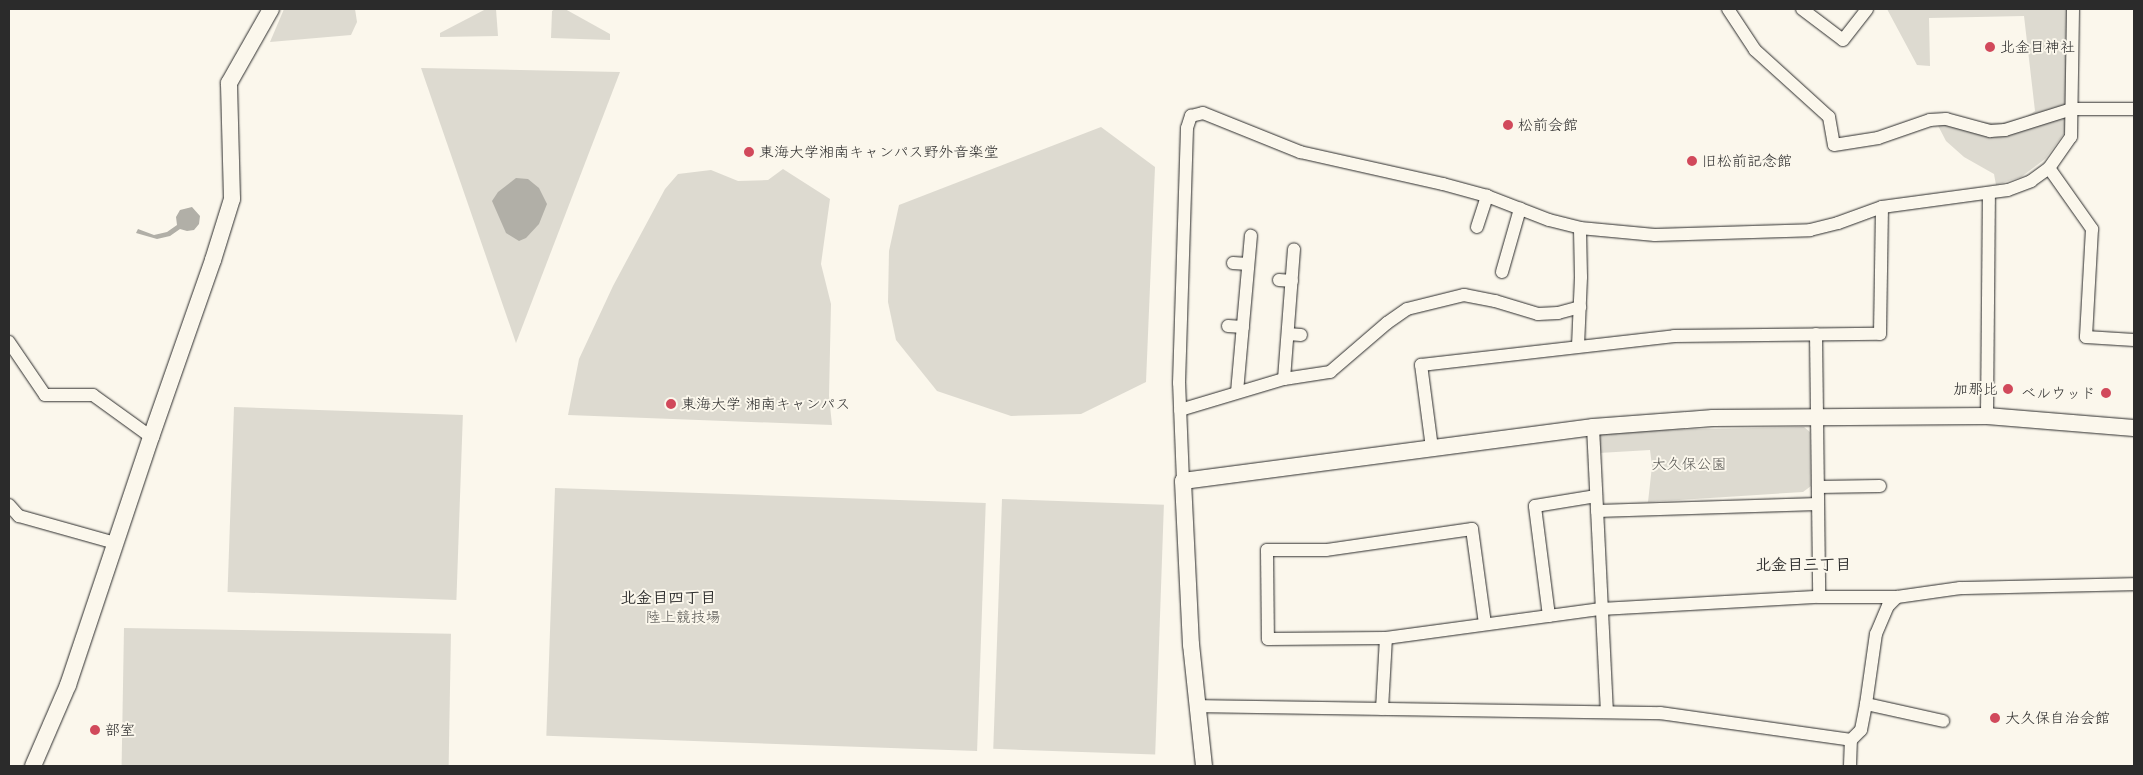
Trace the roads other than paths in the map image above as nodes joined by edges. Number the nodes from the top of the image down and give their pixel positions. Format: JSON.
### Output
{"nodes":[{"id":1,"x":271,"y":9,"type":"edge"},
{"id":2,"x":1728,"y":9,"type":"edge"},
{"id":3,"x":1802,"y":9,"type":"edge"},
{"id":4,"x":1867,"y":9,"type":"edge"},
{"id":5,"x":2073,"y":9,"type":"edge"},
{"id":6,"x":2072,"y":109,"type":"junction"},
{"id":7,"x":2134,"y":109,"type":"edge"},
{"id":8,"x":2049,"y":168,"type":"junction"},
{"id":9,"x":1989,"y":192,"type":"junction"},
{"id":10,"x":1487,"y":196,"type":"junction"},
{"id":11,"x":1882,"y":207,"type":"junction"},
{"id":12,"x":1520,"y":209,"type":"junction"},
{"id":13,"x":1477,"y":227,"type":"dead end"},
{"id":14,"x":1580,"y":228,"type":"junction"},
{"id":15,"x":1251,"y":236,"type":"dead end"},
{"id":16,"x":1294,"y":249,"type":"dead end"},
{"id":17,"x":1233,"y":264,"type":"dead end"},
{"id":18,"x":1248,"y":264,"type":"junction"},
{"id":19,"x":1502,"y":272,"type":"dead end"},
{"id":20,"x":1580,"y":307,"type":"junction"},
{"id":21,"x":1228,"y":326,"type":"dead end"},
{"id":22,"x":1243,"y":328,"type":"junction"},
{"id":23,"x":1288,"y":334,"type":"junction"},
{"id":24,"x":1816,"y":334,"type":"junction"},
{"id":25,"x":1301,"y":335,"type":"dead end"},
{"id":26,"x":2134,"y":340,"type":"edge"},
{"id":27,"x":9,"y":342,"type":"edge"},
{"id":28,"x":1578,"y":346,"type":"junction"},
{"id":29,"x":1284,"y":379,"type":"junction"},
{"id":30,"x":1237,"y":392,"type":"junction"},
{"id":31,"x":1180,"y":410,"type":"junction"},
{"id":32,"x":1987,"y":416,"type":"junction"},
{"id":33,"x":1816,"y":417,"type":"junction"},
{"id":34,"x":1593,"y":427,"type":"junction"},
{"id":35,"x":2134,"y":428,"type":"edge"},
{"id":36,"x":151,"y":437,"type":"junction"},
{"id":37,"x":1432,"y":448,"type":"junction"},
{"id":38,"x":1183,"y":481,"type":"junction"},
{"id":39,"x":1880,"y":486,"type":"dead end"},
{"id":40,"x":1818,"y":487,"type":"junction"},
{"id":41,"x":1596,"y":496,"type":"junction"},
{"id":42,"x":1818,"y":504,"type":"junction"},
{"id":43,"x":9,"y":505,"type":"edge"},
{"id":44,"x":1596,"y":511,"type":"junction"},
{"id":45,"x":115,"y":543,"type":"junction"},
{"id":46,"x":2134,"y":584,"type":"edge"},
{"id":47,"x":1819,"y":597,"type":"junction"},
{"id":48,"x":1897,"y":597,"type":"junction"},
{"id":49,"x":1601,"y":609,"type":"junction"},
{"id":50,"x":1549,"y":616,"type":"junction"},
{"id":51,"x":1485,"y":624,"type":"junction"},
{"id":52,"x":1386,"y":638,"type":"junction"},
{"id":53,"x":1866,"y":704,"type":"junction"},
{"id":54,"x":1197,"y":706,"type":"junction"},
{"id":55,"x":1382,"y":709,"type":"junction"},
{"id":56,"x":1607,"y":711,"type":"junction"},
{"id":57,"x":1943,"y":721,"type":"dead end"},
{"id":58,"x":1851,"y":740,"type":"junction"},
{"id":59,"x":33,"y":766,"type":"edge"},
{"id":60,"x":1204,"y":766,"type":"edge"},
{"id":61,"x":1850,"y":766,"type":"edge"}],
"edges":[{"from":1,"to":36,"type":"street"},
{"from":2,"to":6,"type":"street"},
{"from":3,"to":4,"type":"street"},
{"from":5,"to":6,"type":"street"},
{"from":6,"to":7,"type":"street"},
{"from":6,"to":8,"type":"street"},
{"from":8,"to":9,"type":"street"},
{"from":8,"to":26,"type":"street"},
{"from":9,"to":11,"type":"street"},
{"from":9,"to":32,"type":"street"},
{"from":10,"to":12,"type":"street"},
{"from":10,"to":13,"type":"street"},
{"from":10,"to":31,"type":"street"},
{"from":11,"to":14,"type":"street"},
{"from":11,"to":24,"type":"street"},
{"from":12,"to":14,"type":"street"},
{"from":12,"to":19,"type":"street"},
{"from":14,"to":20,"type":"street"},
{"from":15,"to":18,"type":"street"},
{"from":16,"to":23,"type":"street"},
{"from":17,"to":18,"type":"street"},
{"from":18,"to":22,"type":"street"},
{"from":20,"to":28,"type":"street"},
{"from":20,"to":29,"type":"street"},
{"from":21,"to":22,"type":"street"},
{"from":22,"to":30,"type":"street"},
{"from":23,"to":25,"type":"street"},
{"from":23,"to":29,"type":"street"},
{"from":24,"to":28,"type":"street"},
{"from":24,"to":33,"type":"street"},
{"from":27,"to":36,"type":"street"},
{"from":28,"to":37,"type":"street"},
{"from":29,"to":30,"type":"street"},
{"from":30,"to":31,"type":"street"},
{"from":31,"to":38,"type":"street"},
{"from":32,"to":33,"type":"street"},
{"from":32,"to":35,"type":"street"},
{"from":33,"to":34,"type":"street"},
{"from":33,"to":40,"type":"street"},
{"from":34,"to":37,"type":"street"},
{"from":34,"to":41,"type":"street"},
{"from":36,"to":45,"type":"street"},
{"from":37,"to":38,"type":"street"},
{"from":38,"to":54,"type":"street"},
{"from":39,"to":40,"type":"street"},
{"from":40,"to":42,"type":"street"},
{"from":41,"to":44,"type":"street"},
{"from":41,"to":50,"type":"street"},
{"from":42,"to":44,"type":"street"},
{"from":42,"to":47,"type":"street"},
{"from":43,"to":45,"type":"street"},
{"from":44,"to":49,"type":"street"},
{"from":45,"to":59,"type":"street"},
{"from":46,"to":48,"type":"street"},
{"from":47,"to":48,"type":"street"},
{"from":47,"to":49,"type":"street"},
{"from":48,"to":53,"type":"street"},
{"from":49,"to":50,"type":"street"},
{"from":49,"to":56,"type":"street"},
{"from":50,"to":51,"type":"street"},
{"from":51,"to":52,"type":"street"},
{"from":51,"to":52,"type":"street"},
{"from":52,"to":55,"type":"street"},
{"from":53,"to":57,"type":"street"},
{"from":53,"to":58,"type":"street"},
{"from":54,"to":55,"type":"street"},
{"from":54,"to":60,"type":"street"},
{"from":55,"to":56,"type":"street"},
{"from":56,"to":58,"type":"street"},
{"from":58,"to":61,"type":"street"}]}
